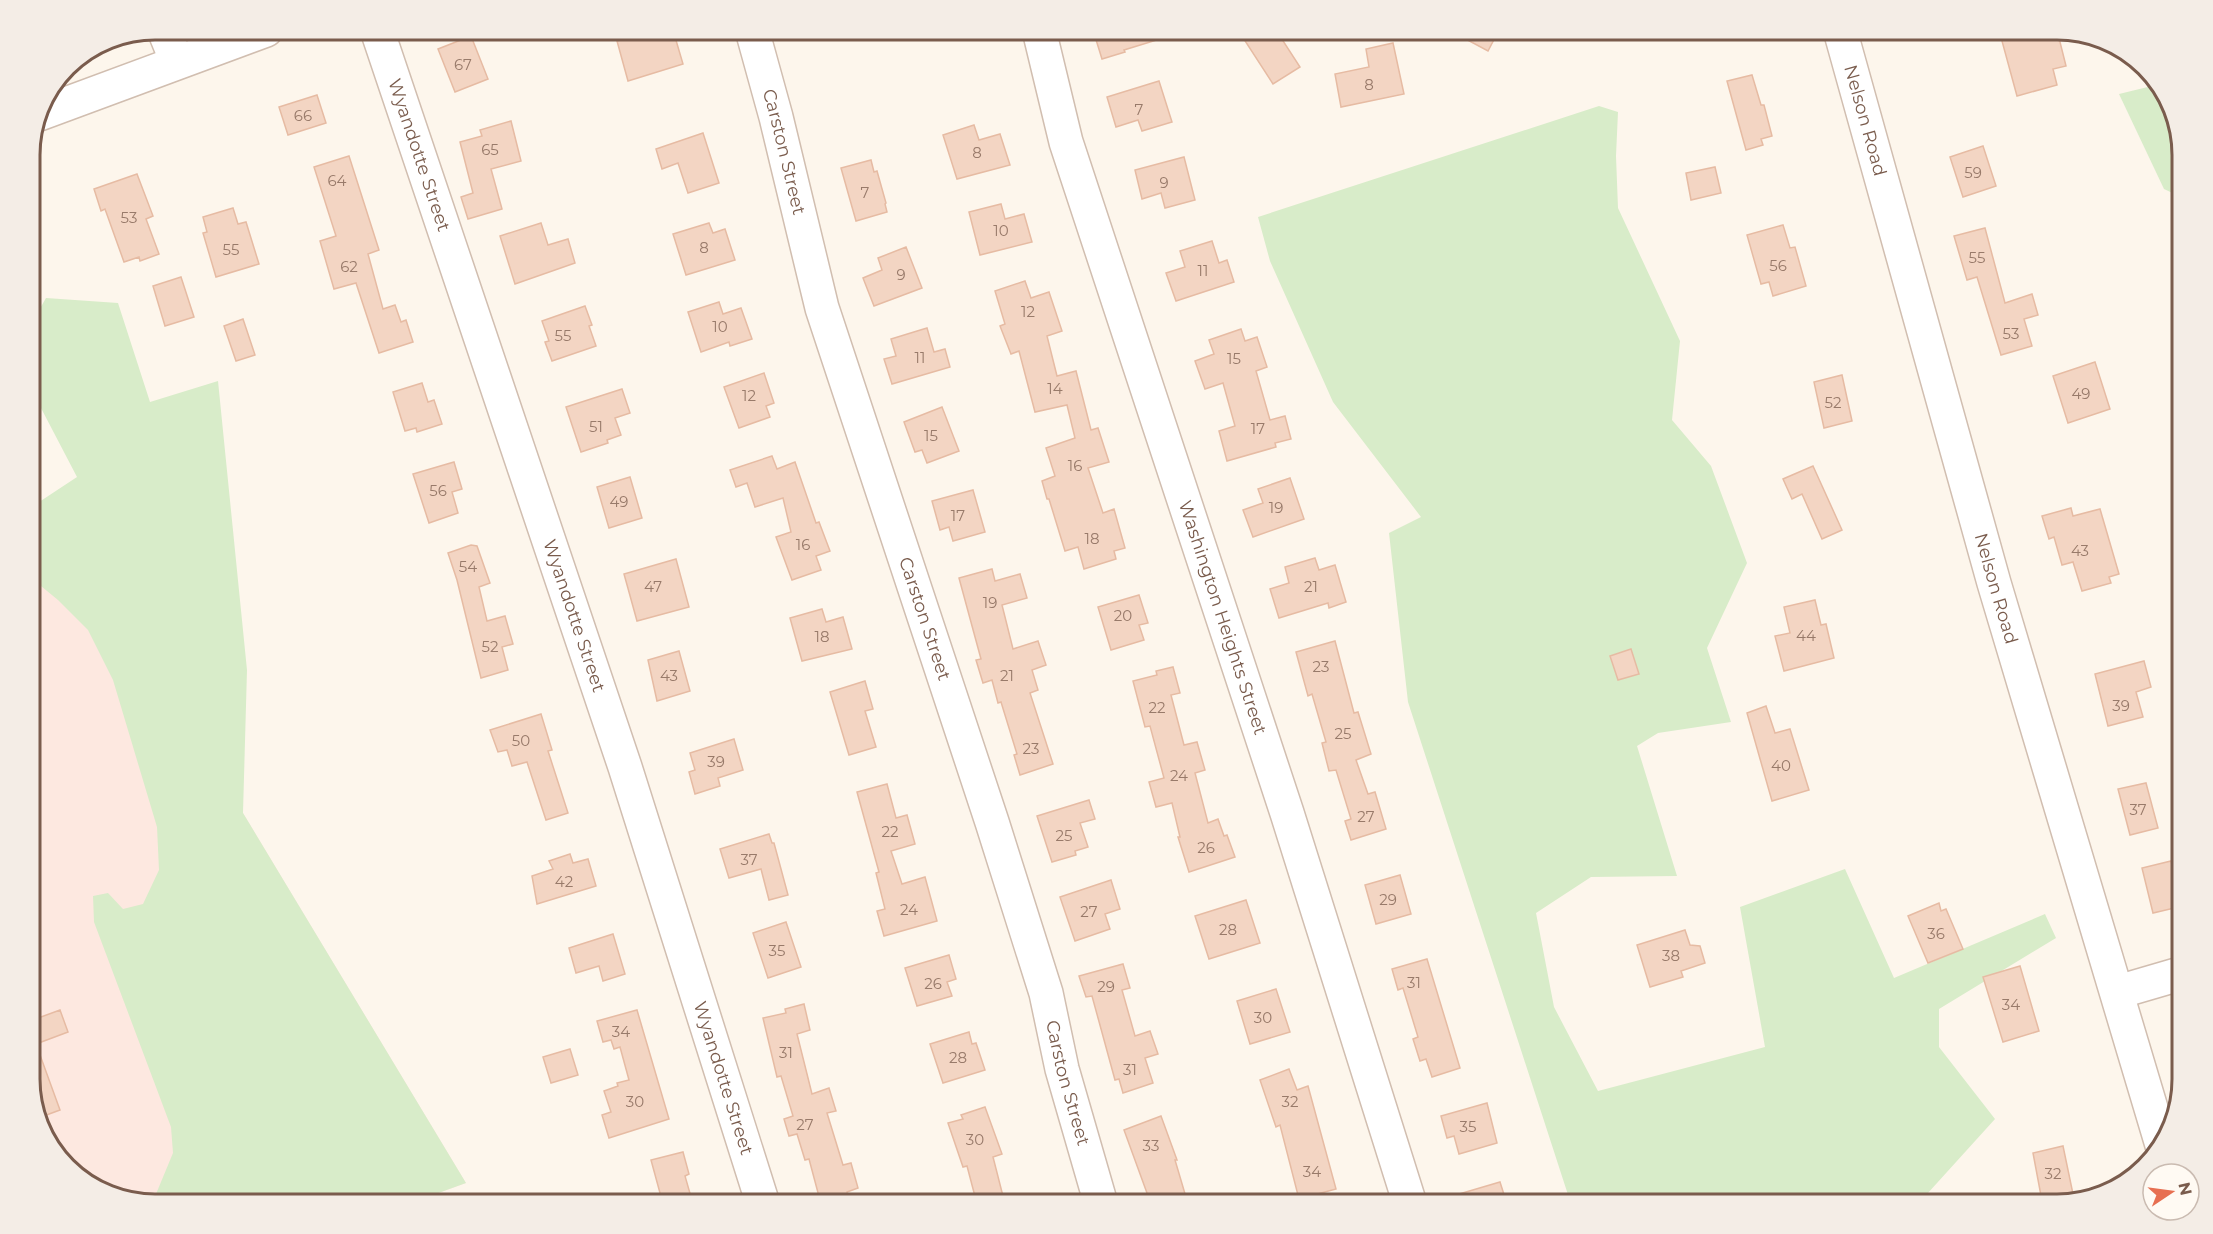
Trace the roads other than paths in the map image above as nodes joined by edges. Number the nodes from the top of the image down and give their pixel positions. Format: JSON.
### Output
{"nodes":[{"id":1,"x":1843,"y":40,"type":"edge"},
{"id":2,"x":168,"y":41,"type":"edge"},
{"id":3,"x":236,"y":41,"type":"edge"},
{"id":4,"x":381,"y":41,"type":"edge"},
{"id":5,"x":755,"y":41,"type":"edge"},
{"id":6,"x":1041,"y":41,"type":"edge"},
{"id":7,"x":177,"y":62,"type":"junction"},
{"id":8,"x":50,"y":110,"type":"edge"},
{"id":9,"x":2172,"y":976,"type":"edge"},
{"id":10,"x":2118,"y":992,"type":"junction"},
{"id":11,"x":2158,"y":1133,"type":"edge"},
{"id":12,"x":760,"y":1194,"type":"edge"},
{"id":13,"x":1098,"y":1194,"type":"edge"},
{"id":14,"x":1407,"y":1194,"type":"edge"}],
"edges":[{"from":1,"to":10,"type":"street","name":"Nelson Road"},
{"from":2,"to":7,"type":"street"},
{"from":3,"to":7,"type":"street"},
{"from":4,"to":12,"type":"street","name":"Wyandotte Street"},
{"from":5,"to":13,"type":"street","name":"Carston Street"},
{"from":6,"to":14,"type":"street","name":"Washington Heights Street"},
{"from":7,"to":8,"type":"street"},
{"from":9,"to":10,"type":"street"},
{"from":10,"to":11,"type":"street","name":"Nelson Road"}]}
